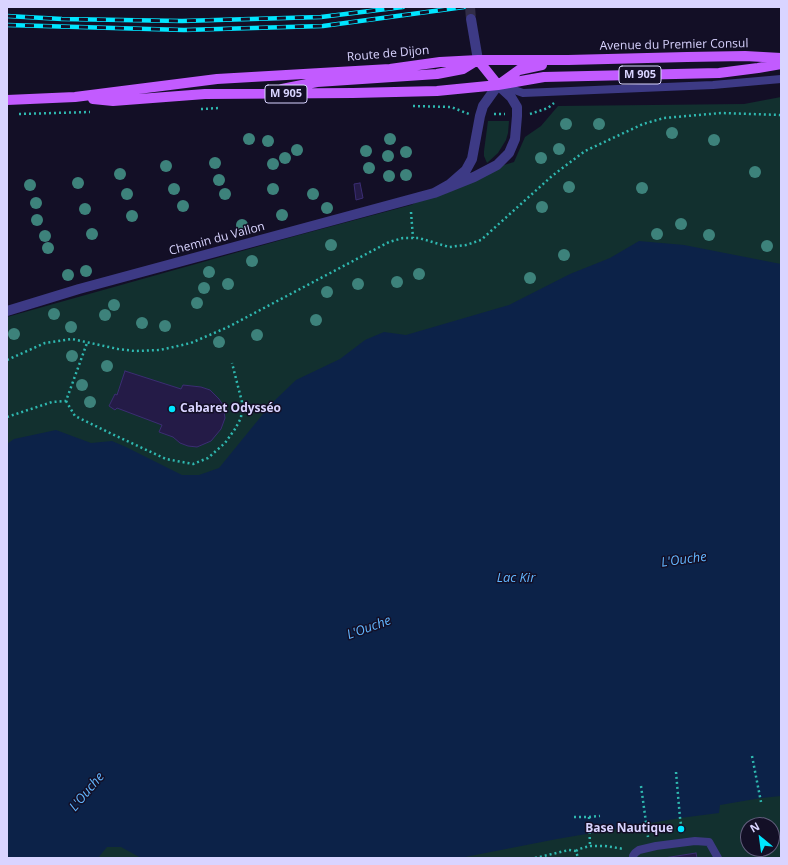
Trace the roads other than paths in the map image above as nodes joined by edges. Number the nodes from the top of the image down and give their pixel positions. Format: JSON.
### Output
{"nodes":[{"id":1,"x":471,"y":19,"type":"tunnel mouth"},
{"id":2,"x":781,"y":58,"type":"edge"},
{"id":3,"x":478,"y":60,"type":"junction"},
{"id":4,"x":568,"y":60,"type":"junction"},
{"id":5,"x":781,"y":64,"type":"edge"},
{"id":6,"x":781,"y":79,"type":"edge"},
{"id":7,"x":498,"y":84,"type":"junction"},
{"id":8,"x":256,"y":94,"type":"junction"},
{"id":9,"x":75,"y":98,"type":"junction"},
{"id":10,"x":7,"y":100,"type":"edge"},
{"id":11,"x":434,"y":193,"type":"junction"},
{"id":12,"x":7,"y":311,"type":"edge"},
{"id":13,"x":634,"y":855,"type":"edge"},
{"id":14,"x":718,"y":858,"type":"edge"}],
"edges":[{"from":1,"to":3,"type":"street"},
{"from":2,"to":4,"type":"main road","name":"Avenue du Premier Consul","number":"M 905"},
{"from":3,"to":4,"type":"main road","name":"Avenue du Premier Consul","number":"M 905"},
{"from":3,"to":7,"type":"main road"},
{"from":3,"to":8,"type":"main road","name":"Route de Dijon","number":"M 905"},
{"from":3,"to":9,"type":"main road","name":"Route de Dijon","number":"M 905"},
{"from":4,"to":7,"type":"main road","name":"Avenue du Premier Consul","number":"M 905"},
{"from":5,"to":7,"type":"main road","number":"M 905"},
{"from":6,"to":7,"type":"lane","number":"M 905"},
{"from":7,"to":8,"type":"main road","name":"Route de Dijon","number":"M 905"},
{"from":7,"to":11,"type":"street","name":"Chemin du Vallon"},
{"from":7,"to":11,"type":"street","name":"Chemin du Vallon"},
{"from":8,"to":9,"type":"main road","name":"Route de Dijon","number":"M 905"},
{"from":9,"to":10,"type":"main road","name":"Route de Dijon","number":"M 905"},
{"from":11,"to":12,"type":"street","name":"Chemin du Vallon"},
{"from":13,"to":14,"type":"lane"}]}
